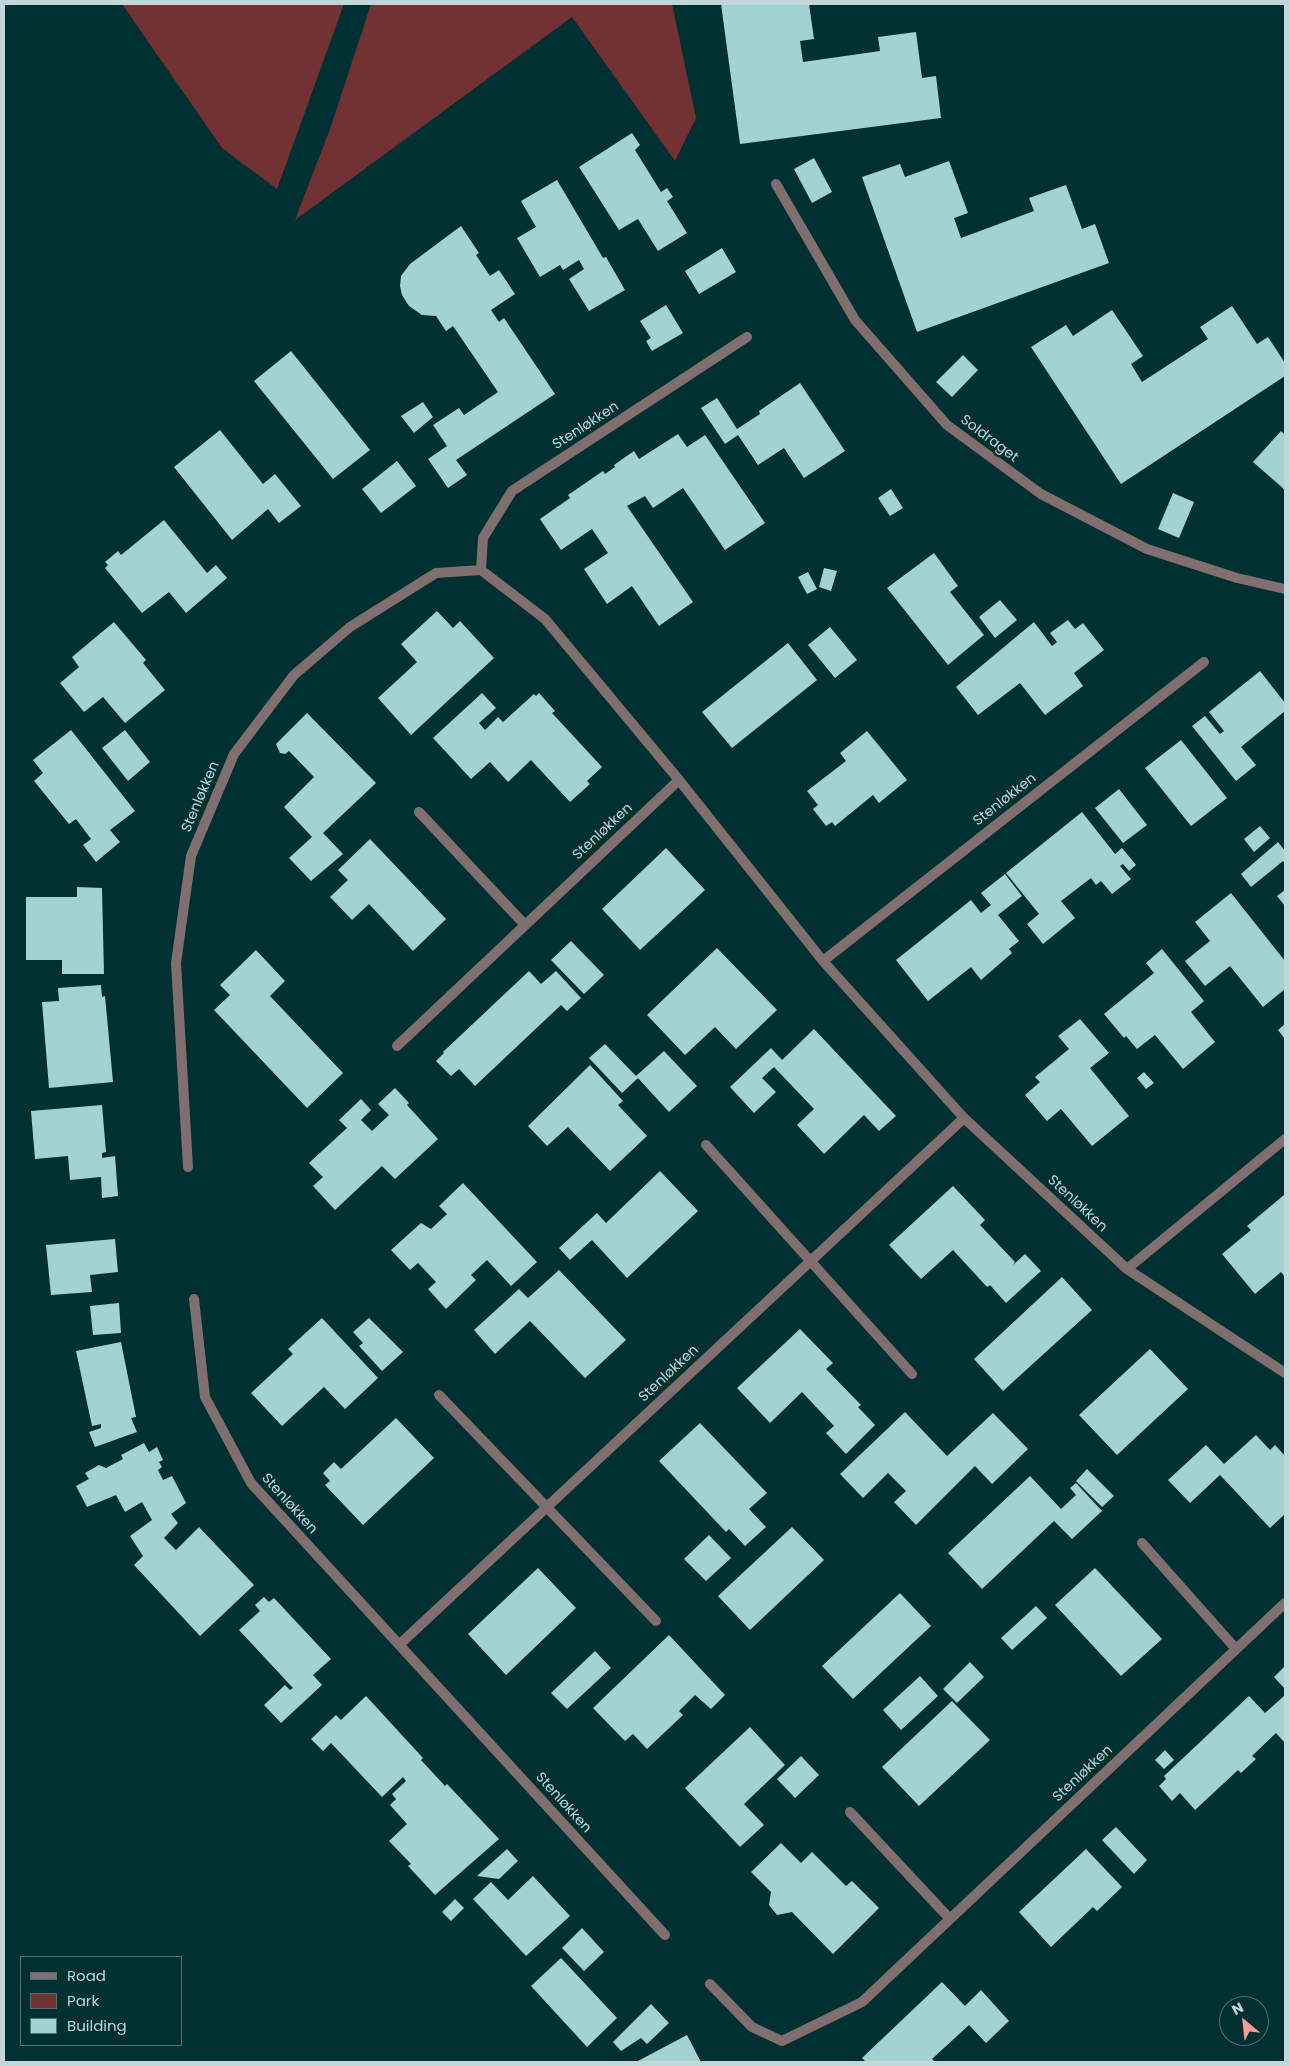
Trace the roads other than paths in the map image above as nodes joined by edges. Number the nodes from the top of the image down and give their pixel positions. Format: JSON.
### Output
{"nodes":[{"id":1,"x":776,"y":184,"type":"dead end"},
{"id":2,"x":747,"y":337,"type":"dead end"},
{"id":3,"x":481,"y":570,"type":"junction"},
{"id":4,"x":1285,"y":589,"type":"edge"},
{"id":5,"x":1204,"y":662,"type":"dead end"},
{"id":6,"x":679,"y":780,"type":"junction"},
{"id":7,"x":419,"y":812,"type":"dead end"},
{"id":8,"x":525,"y":925,"type":"junction"},
{"id":9,"x":823,"y":961,"type":"junction"},
{"id":10,"x":397,"y":1046,"type":"dead end"},
{"id":11,"x":964,"y":1118,"type":"junction"},
{"id":12,"x":1285,"y":1139,"type":"edge"},
{"id":13,"x":706,"y":1145,"type":"dead end"},
{"id":14,"x":188,"y":1167,"type":"dead end"},
{"id":15,"x":810,"y":1261,"type":"junction"},
{"id":16,"x":1127,"y":1269,"type":"junction"},
{"id":17,"x":194,"y":1299,"type":"dead end"},
{"id":18,"x":1285,"y":1373,"type":"edge"},
{"id":19,"x":912,"y":1374,"type":"dead end"},
{"id":20,"x":439,"y":1395,"type":"dead end"},
{"id":21,"x":547,"y":1507,"type":"junction"},
{"id":22,"x":1142,"y":1543,"type":"dead end"},
{"id":23,"x":1285,"y":1603,"type":"edge"},
{"id":24,"x":656,"y":1621,"type":"dead end"},
{"id":25,"x":400,"y":1644,"type":"junction"},
{"id":26,"x":1236,"y":1649,"type":"junction"},
{"id":27,"x":850,"y":1812,"type":"dead end"},
{"id":28,"x":950,"y":1920,"type":"junction"},
{"id":29,"x":664,"y":1935,"type":"dead end"},
{"id":30,"x":710,"y":1984,"type":"dead end"}],
"edges":[{"from":1,"to":4,"type":"street","name":"Soldraget"},
{"from":2,"to":3,"type":"street","name":"Stenløkken"},
{"from":3,"to":6,"type":"street","name":"Stenløkken"},
{"from":3,"to":14,"type":"street","name":"Stenløkken"},
{"from":5,"to":9,"type":"street","name":"Stenløkken"},
{"from":6,"to":8,"type":"street","name":"Stenløkken"},
{"from":6,"to":9,"type":"street","name":"Stenløkken"},
{"from":7,"to":8,"type":"street"},
{"from":8,"to":10,"type":"street","name":"Stenløkken"},
{"from":9,"to":11,"type":"street","name":"Stenløkken"},
{"from":11,"to":15,"type":"street","name":"Stenløkken"},
{"from":11,"to":16,"type":"street","name":"Stenløkken"},
{"from":12,"to":16,"type":"street"},
{"from":13,"to":15,"type":"street"},
{"from":15,"to":19,"type":"street"},
{"from":15,"to":21,"type":"street","name":"Stenløkken"},
{"from":16,"to":18,"type":"street","name":"Stenløkken"},
{"from":17,"to":25,"type":"street","name":"Stenløkken"},
{"from":20,"to":21,"type":"street"},
{"from":21,"to":24,"type":"street"},
{"from":21,"to":25,"type":"street","name":"Stenløkken"},
{"from":22,"to":26,"type":"street"},
{"from":23,"to":26,"type":"street","name":"Stenløkken"},
{"from":25,"to":29,"type":"street","name":"Stenløkken"},
{"from":26,"to":28,"type":"street","name":"Stenløkken"},
{"from":27,"to":28,"type":"street"},
{"from":28,"to":30,"type":"street","name":"Stenløkken"}]}
